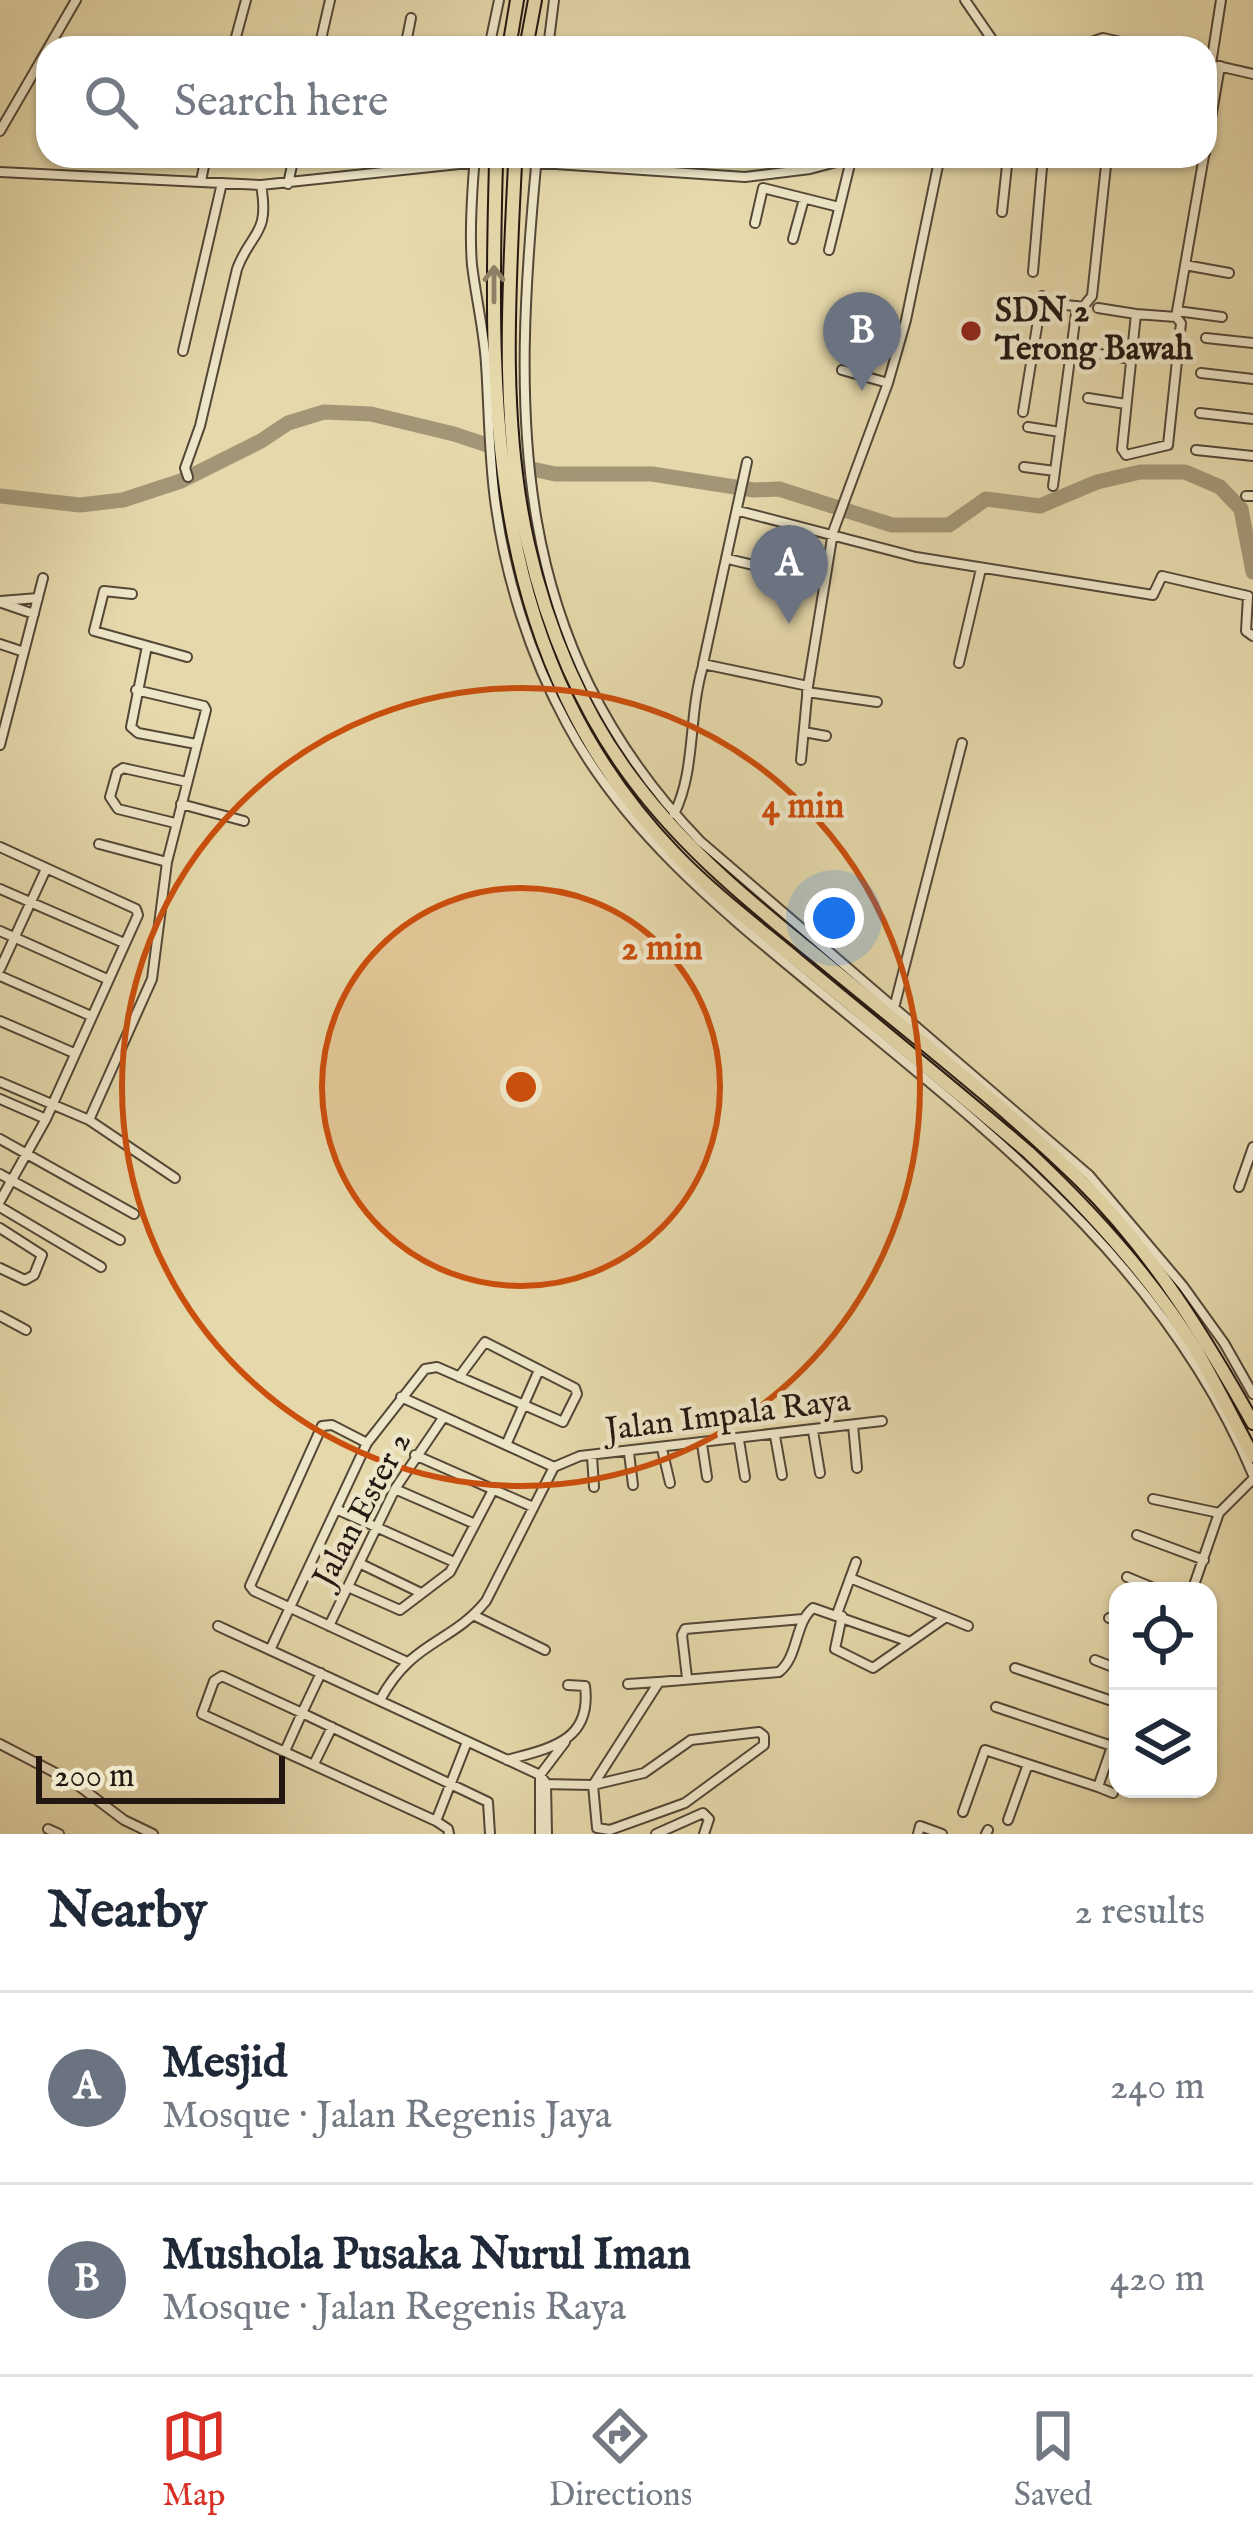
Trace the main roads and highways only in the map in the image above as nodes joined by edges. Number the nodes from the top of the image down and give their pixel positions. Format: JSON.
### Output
{"nodes":[{"id":1,"x":518,"y":0,"type":"edge"},
{"id":2,"x":535,"y":0,"type":"edge"},
{"id":3,"x":511,"y":36,"type":"edge"},
{"id":4,"x":528,"y":36,"type":"edge"},
{"id":5,"x":496,"y":168,"type":"edge"},
{"id":6,"x":516,"y":168,"type":"edge"},
{"id":7,"x":502,"y":450,"type":"junction"},
{"id":8,"x":1253,"y":1423,"type":"edge"},
{"id":9,"x":1253,"y":1456,"type":"edge"}],
"edges":[{"from":1,"to":3,"type":"highway"},
{"from":2,"to":4,"type":"highway"},
{"from":7,"to":5,"type":"highway","one_way":true},
{"from":6,"to":7,"type":"highway"},
{"from":7,"to":8,"type":"highway"},
{"from":7,"to":9,"type":"highway"}]}
